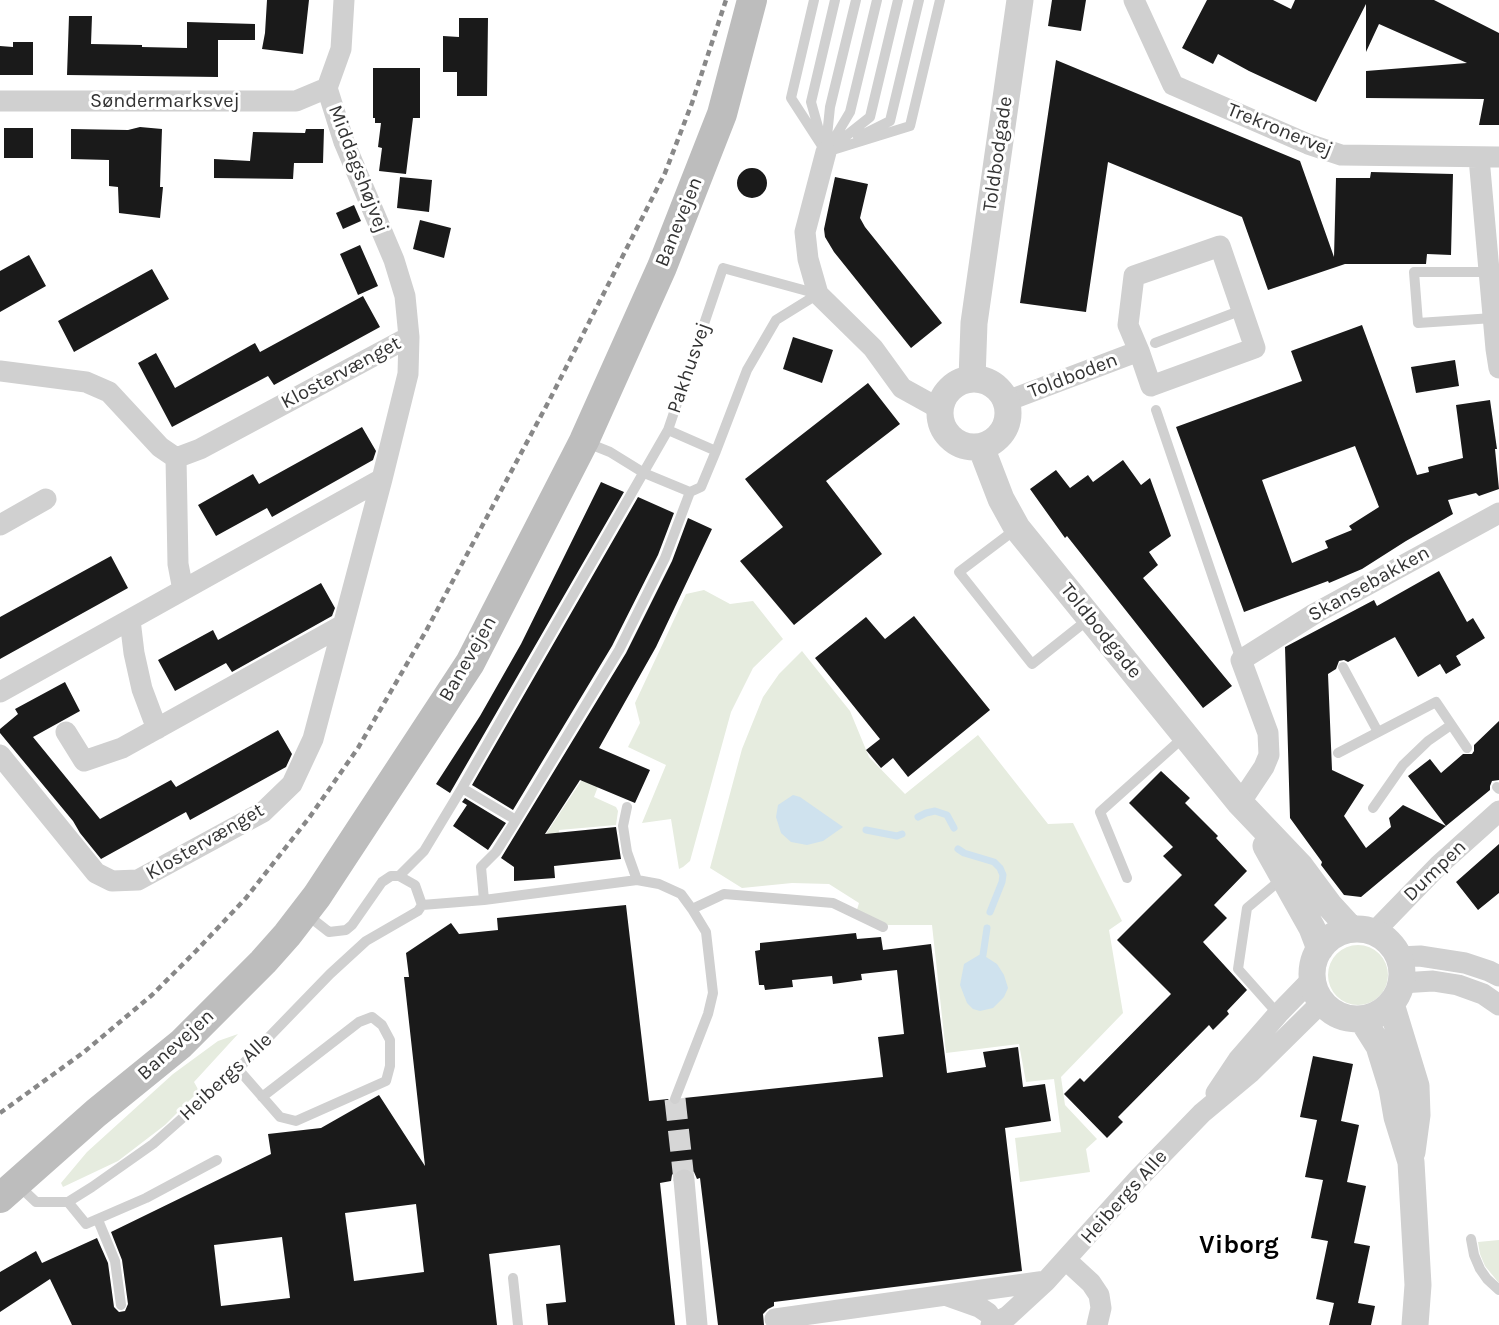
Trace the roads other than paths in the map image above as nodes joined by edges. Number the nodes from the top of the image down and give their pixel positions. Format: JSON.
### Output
{"nodes":[{"id":1,"x":344,"y":0,"type":"edge"},
{"id":2,"x":752,"y":0,"type":"edge"},
{"id":3,"x":814,"y":0,"type":"edge"},
{"id":4,"x":835,"y":0,"type":"edge"},
{"id":5,"x":856,"y":0,"type":"edge"},
{"id":6,"x":877,"y":0,"type":"edge"},
{"id":7,"x":898,"y":0,"type":"edge"},
{"id":8,"x":919,"y":0,"type":"edge"},
{"id":9,"x":940,"y":0,"type":"edge"},
{"id":10,"x":1020,"y":0,"type":"edge"},
{"id":11,"x":1134,"y":0,"type":"edge"},
{"id":12,"x":327,"y":88,"type":"junction"},
{"id":13,"x":0,"y":101,"type":"edge"},
{"id":14,"x":826,"y":152,"type":"junction"},
{"id":15,"x":1489,"y":158,"type":"edge"},
{"id":16,"x":1489,"y":272,"type":"junction"},
{"id":17,"x":818,"y":294,"type":"junction"},
{"id":18,"x":1242,"y":310,"type":"junction"},
{"id":19,"x":1493,"y":318,"type":"junction"},
{"id":20,"x":409,"y":337,"type":"junction"},
{"id":21,"x":1147,"y":347,"type":"junction"},
{"id":22,"x":1499,"y":368,"type":"edge"},
{"id":23,"x":0,"y":371,"type":"edge"},
{"id":24,"x":972,"y":379,"type":"junction"},
{"id":25,"x":1007,"y":401,"type":"junction"},
{"id":26,"x":940,"y":409,"type":"junction"},
{"id":27,"x":1156,"y":410,"type":"dead end"},
{"id":28,"x":668,"y":430,"type":"junction"},
{"id":29,"x":584,"y":441,"type":"junction"},
{"id":30,"x":981,"y":447,"type":"junction"},
{"id":31,"x":716,"y":451,"type":"junction"},
{"id":32,"x":176,"y":458,"type":"junction"},
{"id":33,"x":644,"y":473,"type":"junction"},
{"id":34,"x":382,"y":479,"type":"junction"},
{"id":35,"x":690,"y":492,"type":"junction"},
{"id":36,"x":46,"y":500,"type":"dead end"},
{"id":37,"x":1499,"y":513,"type":"edge"},
{"id":38,"x":0,"y":525,"type":"edge"},
{"id":39,"x":1017,"y":528,"type":"junction"},
{"id":40,"x":183,"y":590,"type":"junction"},
{"id":41,"x":1090,"y":618,"type":"junction"},
{"id":42,"x":130,"y":620,"type":"junction"},
{"id":43,"x":343,"y":626,"type":"junction"},
{"id":44,"x":1241,"y":660,"type":"junction"},
{"id":45,"x":1343,"y":667,"type":"dead end"},
{"id":46,"x":0,"y":692,"type":"edge"},
{"id":47,"x":1451,"y":725,"type":"junction"},
{"id":48,"x":157,"y":729,"type":"junction"},
{"id":49,"x":66,"y":732,"type":"dead end"},
{"id":50,"x":1378,"y":732,"type":"junction"},
{"id":51,"x":1185,"y":736,"type":"junction"},
{"id":52,"x":1467,"y":748,"type":"dead end"},
{"id":53,"x":1338,"y":753,"type":"dead end"},
{"id":54,"x":0,"y":755,"type":"edge"},
{"id":55,"x":462,"y":788,"type":"junction"},
{"id":56,"x":1240,"y":803,"type":"junction"},
{"id":57,"x":627,"y":807,"type":"dead end"},
{"id":58,"x":1373,"y":808,"type":"dead end"},
{"id":59,"x":1499,"y":811,"type":"edge"},
{"id":60,"x":516,"y":820,"type":"junction"},
{"id":61,"x":399,"y":876,"type":"junction"},
{"id":62,"x":1284,"y":877,"type":"junction"},
{"id":63,"x":1127,"y":878,"type":"dead end"},
{"id":64,"x":638,"y":880,"type":"junction"},
{"id":65,"x":484,"y":900,"type":"junction"},
{"id":66,"x":422,"y":905,"type":"junction"},
{"id":67,"x":692,"y":909,"type":"junction"},
{"id":68,"x":304,"y":913,"type":"junction"},
{"id":69,"x":882,"y":927,"type":"dead end"},
{"id":70,"x":1362,"y":931,"type":"junction"},
{"id":71,"x":1320,"y":949,"type":"junction"},
{"id":72,"x":1499,"y":976,"type":"edge"},
{"id":73,"x":1397,"y":981,"type":"junction"},
{"id":74,"x":1317,"y":990,"type":"junction"},
{"id":75,"x":1499,"y":1005,"type":"edge"},
{"id":76,"x":1278,"y":1014,"type":"junction"},
{"id":77,"x":1362,"y":1019,"type":"junction"},
{"id":78,"x":238,"y":1069,"type":"junction"},
{"id":79,"x":262,"y":1097,"type":"junction"},
{"id":80,"x":675,"y":1099,"type":"tunnel mouth"},
{"id":81,"x":1202,"y":1113,"type":"junction"},
{"id":82,"x":217,"y":1160,"type":"dead end"},
{"id":83,"x":1411,"y":1162,"type":"junction"},
{"id":84,"x":684,"y":1180,"type":"tunnel mouth"},
{"id":85,"x":8,"y":1191,"type":"edge"},
{"id":86,"x":68,"y":1202,"type":"junction"},
{"id":87,"x":98,"y":1220,"type":"junction"},
{"id":88,"x":1472,"y":1239,"type":"dead end"},
{"id":89,"x":1066,"y":1260,"type":"junction"},
{"id":90,"x":513,"y":1278,"type":"dead end"},
{"id":91,"x":1046,"y":1281,"type":"junction"},
{"id":92,"x":1499,"y":1290,"type":"edge"},
{"id":93,"x":945,"y":1295,"type":"junction"},
{"id":94,"x":121,"y":1305,"type":"dead end"},
{"id":95,"x":775,"y":1319,"type":"dead end"},
{"id":96,"x":993,"y":1324,"type":"edge"},
{"id":97,"x":518,"y":1325,"type":"edge"},
{"id":98,"x":697,"y":1325,"type":"edge"},
{"id":99,"x":1097,"y":1325,"type":"edge"},
{"id":100,"x":1415,"y":1325,"type":"edge"}],
"edges":[{"from":1,"to":12,"type":"street","name":"Middagshøjvej"},
{"from":2,"to":29,"type":"main road","name":"Banevejen"},
{"from":3,"to":14,"type":"lane"},
{"from":4,"to":14,"type":"lane"},
{"from":5,"to":14,"type":"lane"},
{"from":6,"to":14,"type":"lane"},
{"from":7,"to":14,"type":"lane"},
{"from":8,"to":14,"type":"lane"},
{"from":9,"to":14,"type":"lane"},
{"from":10,"to":24,"type":"street","name":"Toldbodgade"},
{"from":11,"to":15,"type":"street","name":"Trekronervej"},
{"from":12,"to":13,"type":"street","name":"Søndermarksvej"},
{"from":12,"to":20,"type":"street","name":"Middagshøjvej"},
{"from":14,"to":17,"type":"street","name":"Pakhusvej"},
{"from":15,"to":16,"type":"street"},
{"from":16,"to":19,"type":"street"},
{"from":16,"to":19,"type":"lane"},
{"from":17,"to":26,"type":"street","name":"Pakhusvej"},
{"from":17,"to":28,"type":"lane","name":"Pakhusvej"},
{"from":17,"to":31,"type":"lane"},
{"from":18,"to":21,"type":"lane"},
{"from":18,"to":21,"type":"street","name":"Toldboden"},
{"from":18,"to":21,"type":"street","name":"Toldboden"},
{"from":19,"to":22,"type":"street"},
{"from":20,"to":32,"type":"street","name":"Klostervænget"},
{"from":20,"to":34,"type":"street","name":"Klostervænget"},
{"from":21,"to":25,"type":"street","name":"Toldboden"},
{"from":23,"to":32,"type":"street"},
{"from":24,"to":25,"type":"street"},
{"from":24,"to":26,"type":"street"},
{"from":25,"to":30,"type":"street"},
{"from":26,"to":30,"type":"street"},
{"from":27,"to":44,"type":"lane"},
{"from":28,"to":31,"type":"lane","name":"Pakhusvej"},
{"from":28,"to":33,"type":"lane"},
{"from":29,"to":33,"type":"lane"},
{"from":29,"to":68,"type":"main road","name":"Banevejen"},
{"from":30,"to":39,"type":"street","name":"Toldbodgade"},
{"from":31,"to":35,"type":"lane"},
{"from":32,"to":40,"type":"street"},
{"from":33,"to":35,"type":"lane"},
{"from":33,"to":55,"type":"lane"},
{"from":34,"to":40,"type":"street"},
{"from":34,"to":43,"type":"street","name":"Klostervænget"},
{"from":35,"to":60,"type":"lane"},
{"from":36,"to":38,"type":"street"},
{"from":37,"to":44,"type":"street","name":"Skansebakken"},
{"from":39,"to":41,"type":"street","name":"Toldbodgade"},
{"from":39,"to":41,"type":"lane"},
{"from":40,"to":42,"type":"street"},
{"from":41,"to":51,"type":"street","name":"Toldbodgade"},
{"from":42,"to":46,"type":"street"},
{"from":42,"to":48,"type":"street"},
{"from":43,"to":48,"type":"street"},
{"from":43,"to":54,"type":"street","name":"Klostervænget"},
{"from":44,"to":56,"type":"street"},
{"from":45,"to":50,"type":"lane"},
{"from":47,"to":50,"type":"lane"},
{"from":47,"to":52,"type":"lane"},
{"from":47,"to":58,"type":"lane"},
{"from":48,"to":49,"type":"street"},
{"from":50,"to":53,"type":"lane"},
{"from":51,"to":56,"type":"street","name":"Toldbodgade"},
{"from":51,"to":63,"type":"lane"},
{"from":55,"to":60,"type":"lane"},
{"from":55,"to":61,"type":"lane"},
{"from":56,"to":62,"type":"street","name":"Toldbodgade"},
{"from":56,"to":70,"type":"street","name":"Toldbodgade"},
{"from":57,"to":64,"type":"lane"},
{"from":59,"to":70,"type":"street","name":"Dumpen"},
{"from":60,"to":65,"type":"lane"},
{"from":61,"to":66,"type":"lane"},
{"from":61,"to":68,"type":"lane"},
{"from":62,"to":71,"type":"street","name":"Toldbodgade"},
{"from":62,"to":76,"type":"lane"},
{"from":64,"to":65,"type":"lane"},
{"from":64,"to":67,"type":"lane"},
{"from":65,"to":66,"type":"lane"},
{"from":66,"to":78,"type":"lane","name":"Heibergs Alle"},
{"from":67,"to":69,"type":"lane"},
{"from":67,"to":80,"type":"lane"},
{"from":68,"to":85,"type":"main road","name":"Banevejen"},
{"from":70,"to":71,"type":"street"},
{"from":70,"to":73,"type":"street"},
{"from":71,"to":74,"type":"street"},
{"from":72,"to":73,"type":"street"},
{"from":73,"to":75,"type":"street"},
{"from":73,"to":77,"type":"street"},
{"from":73,"to":83,"type":"street"},
{"from":74,"to":76,"type":"street","name":"Heibergs Alle"},
{"from":74,"to":77,"type":"street"},
{"from":74,"to":81,"type":"street","name":"Heibergs Alle"},
{"from":76,"to":81,"type":"street","name":"Heibergs Alle"},
{"from":77,"to":83,"type":"street"},
{"from":78,"to":79,"type":"lane"},
{"from":78,"to":86,"type":"lane","name":"Heibergs Alle"},
{"from":79,"to":79,"type":"lane"},
{"from":81,"to":89,"type":"street","name":"Heibergs Alle"},
{"from":82,"to":87,"type":"lane"},
{"from":83,"to":100,"type":"street"},
{"from":84,"to":98,"type":"street"},
{"from":85,"to":86,"type":"lane"},
{"from":86,"to":87,"type":"lane"},
{"from":87,"to":94,"type":"lane"},
{"from":88,"to":92,"type":"lane"},
{"from":89,"to":91,"type":"street","name":"Heibergs Alle"},
{"from":89,"to":99,"type":"street"},
{"from":90,"to":97,"type":"lane"},
{"from":91,"to":93,"type":"street","name":"Heibergs Alle"},
{"from":91,"to":96,"type":"street","name":"Heibergs Alle"},
{"from":93,"to":95,"type":"street","name":"Heibergs Alle"},
{"from":93,"to":96,"type":"street","name":"Heibergs Alle"}]}
